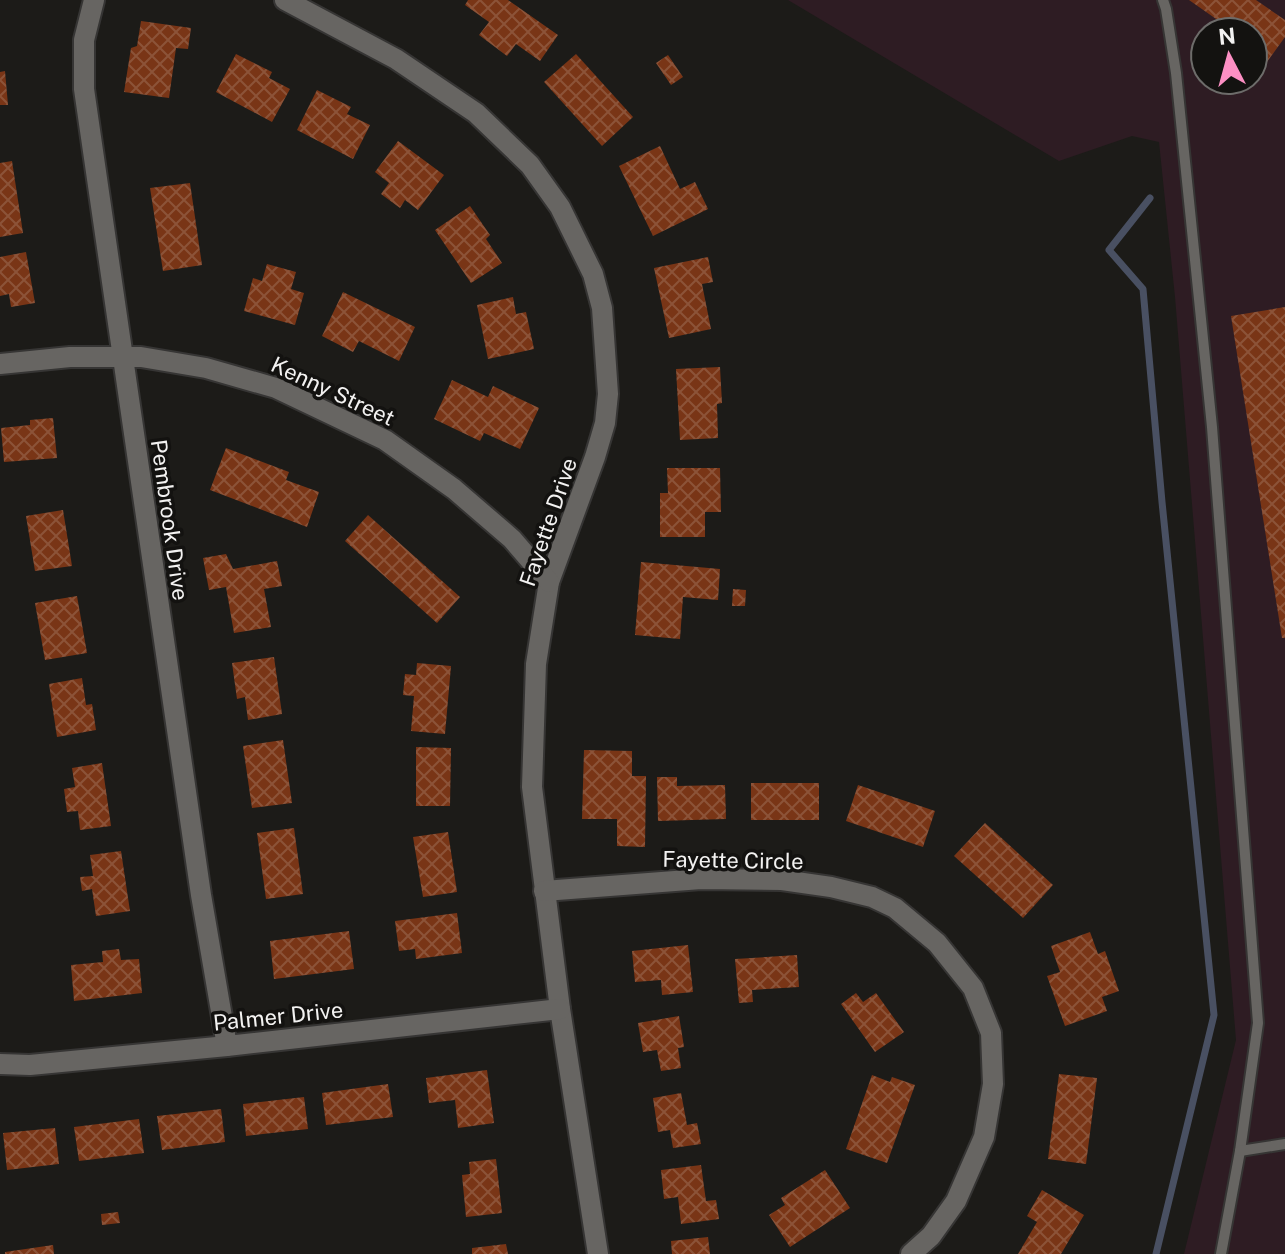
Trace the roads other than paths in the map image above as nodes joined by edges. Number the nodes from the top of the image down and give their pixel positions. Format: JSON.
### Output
{"nodes":[{"id":1,"x":94,"y":0,"type":"edge"},
{"id":2,"x":285,"y":0,"type":"edge"},
{"id":3,"x":1163,"y":0,"type":"edge"},
{"id":4,"x":122,"y":357,"type":"junction"},
{"id":5,"x":0,"y":364,"type":"edge"},
{"id":6,"x":549,"y":582,"type":"junction"},
{"id":7,"x":544,"y":891,"type":"junction"},
{"id":8,"x":560,"y":1009,"type":"junction"},
{"id":9,"x":227,"y":1046,"type":"junction"},
{"id":10,"x":0,"y":1064,"type":"edge"},
{"id":11,"x":1285,"y":1144,"type":"edge"},
{"id":12,"x":1240,"y":1151,"type":"junction"},
{"id":13,"x":598,"y":1254,"type":"edge"},
{"id":14,"x":911,"y":1254,"type":"edge"},
{"id":15,"x":1221,"y":1254,"type":"edge"}],
"edges":[{"from":1,"to":4,"type":"street","name":"Pembrook Drive"},
{"from":2,"to":6,"type":"street","name":"Fayette Drive"},
{"from":3,"to":12,"type":"lane"},
{"from":4,"to":5,"type":"street","name":"Kenny Street"},
{"from":4,"to":6,"type":"street","name":"Kenny Street"},
{"from":4,"to":9,"type":"street","name":"Pembrook Drive"},
{"from":6,"to":7,"type":"street","name":"Fayette Drive"},
{"from":7,"to":8,"type":"street","name":"Fayette Drive"},
{"from":7,"to":14,"type":"street","name":"Fayette Circle"},
{"from":8,"to":9,"type":"street","name":"Palmer Drive"},
{"from":8,"to":13,"type":"street","name":"Fayette Drive"},
{"from":9,"to":10,"type":"street","name":"Palmer Drive"},
{"from":11,"to":12,"type":"lane"},
{"from":12,"to":15,"type":"lane"}]}
